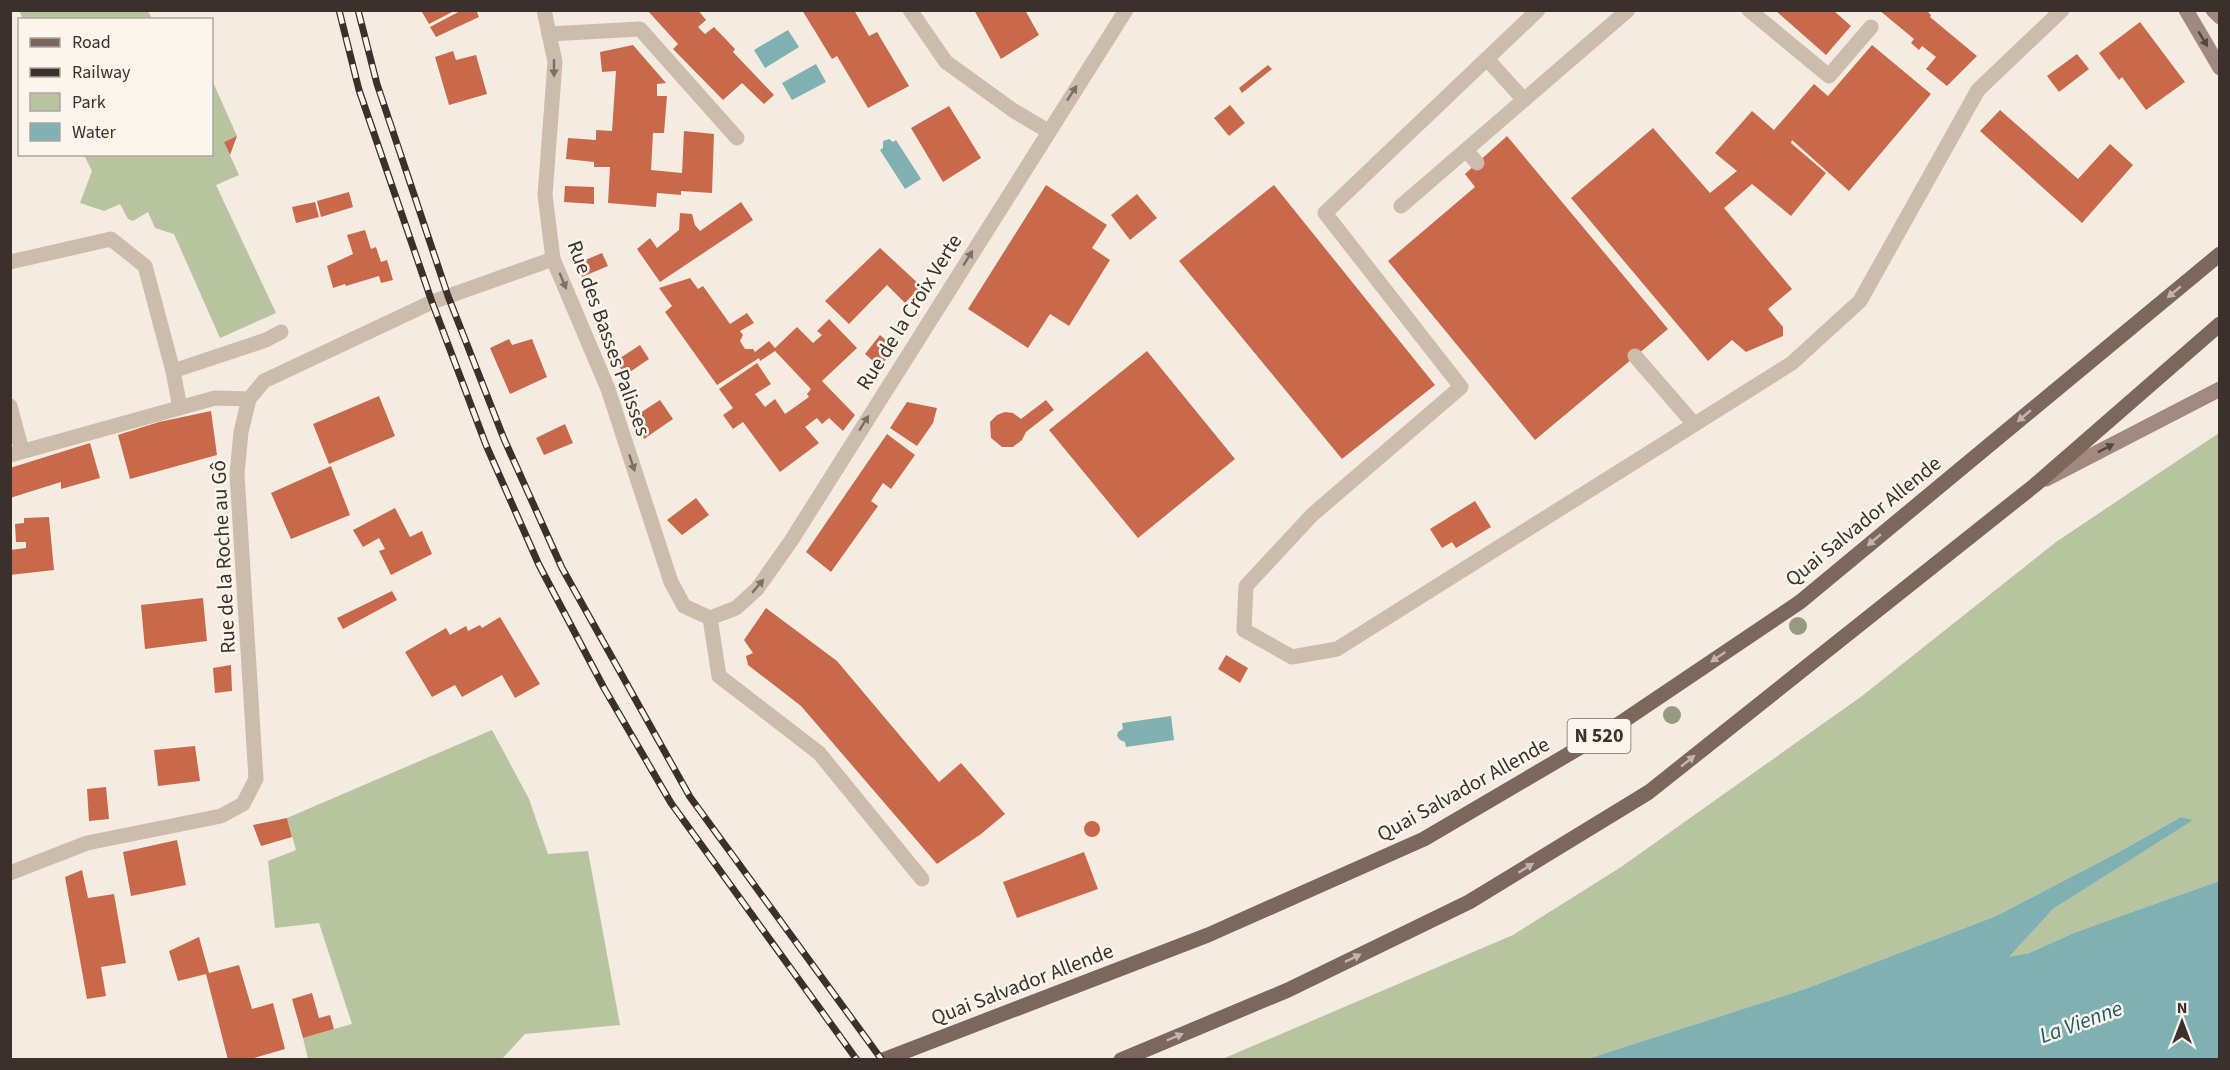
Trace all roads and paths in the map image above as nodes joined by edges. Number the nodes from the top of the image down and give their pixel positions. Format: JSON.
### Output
{"nodes":[{"id":1,"x":544,"y":10,"type":"edge"},
{"id":2,"x":910,"y":10,"type":"edge"},
{"id":3,"x":1126,"y":10,"type":"edge"},
{"id":4,"x":1538,"y":10,"type":"edge"},
{"id":5,"x":1628,"y":10,"type":"edge"},
{"id":6,"x":1749,"y":10,"type":"edge"},
{"id":7,"x":2062,"y":10,"type":"edge"},
{"id":8,"x":2186,"y":10,"type":"edge"},
{"id":9,"x":2213,"y":10,"type":"edge"},
{"id":10,"x":2220,"y":17,"type":"edge"},
{"id":11,"x":1871,"y":27,"type":"dead end"},
{"id":12,"x":549,"y":34,"type":"junction"},
{"id":13,"x":1487,"y":59,"type":"junction"},
{"id":14,"x":2220,"y":68,"type":"edge"},
{"id":15,"x":1524,"y":100,"type":"junction"},
{"id":16,"x":1048,"y":131,"type":"junction"},
{"id":17,"x":736,"y":138,"type":"dead end"},
{"id":18,"x":1466,"y":150,"type":"junction"},
{"id":19,"x":1477,"y":163,"type":"dead end"},
{"id":20,"x":1401,"y":206,"type":"dead end"},
{"id":21,"x":2220,"y":254,"type":"edge"},
{"id":22,"x":553,"y":259,"type":"junction"},
{"id":23,"x":10,"y":262,"type":"edge"},
{"id":24,"x":2220,"y":324,"type":"edge"},
{"id":25,"x":281,"y":332,"type":"dead end"},
{"id":26,"x":1635,"y":356,"type":"dead end"},
{"id":27,"x":172,"y":371,"type":"junction"},
{"id":28,"x":2220,"y":389,"type":"edge"},
{"id":29,"x":249,"y":399,"type":"junction"},
{"id":30,"x":10,"y":406,"type":"edge"},
{"id":31,"x":180,"y":408,"type":"junction"},
{"id":32,"x":1694,"y":424,"type":"junction"},
{"id":33,"x":16,"y":453,"type":"edge"},
{"id":34,"x":2035,"y":484,"type":"junction"},
{"id":35,"x":711,"y":618,"type":"junction"},
{"id":36,"x":10,"y":873,"type":"edge"},
{"id":37,"x":922,"y":879,"type":"dead end"},
{"id":38,"x":884,"y":1059,"type":"edge"},
{"id":39,"x":1121,"y":1059,"type":"edge"}],
"edges":[{"from":1,"to":12,"type":"street","name":"Rue des Basses Palisses"},
{"from":2,"to":16,"type":"street"},
{"from":16,"to":3,"type":"street","name":"Rue de la Croix Verte","one_way":true},
{"from":4,"to":13,"type":"street"},
{"from":5,"to":15,"type":"street"},
{"from":6,"to":11,"type":"street"},
{"from":7,"to":32,"type":"street"},
{"from":8,"to":14,"type":"main road","one_way":true},
{"from":9,"to":10,"type":"main road"},
{"from":12,"to":17,"type":"street"},
{"from":12,"to":22,"type":"street","name":"Rue des Basses Palisses","one_way":true},
{"from":13,"to":15,"type":"street"},
{"from":13,"to":32,"type":"street"},
{"from":15,"to":18,"type":"street"},
{"from":35,"to":16,"type":"street","name":"Rue de la Croix Verte","one_way":true},
{"from":18,"to":19,"type":"street"},
{"from":18,"to":20,"type":"street"},
{"from":21,"to":38,"type":"main road","name":"Quai Salvador Allende","number":"N 520","one_way":true},
{"from":22,"to":29,"type":"street"},
{"from":22,"to":35,"type":"street","name":"Rue des Basses Palisses","one_way":true},
{"from":23,"to":27,"type":"street"},
{"from":24,"to":34,"type":"main road"},
{"from":25,"to":27,"type":"street"},
{"from":26,"to":32,"type":"street"},
{"from":27,"to":31,"type":"street"},
{"from":34,"to":28,"type":"main road","one_way":true},
{"from":29,"to":31,"type":"street"},
{"from":29,"to":36,"type":"street","name":"Rue de la Roche au Gô"},
{"from":30,"to":33,"type":"street"},
{"from":31,"to":33,"type":"street"},
{"from":39,"to":34,"type":"main road","one_way":true},
{"from":35,"to":37,"type":"street"}]}
